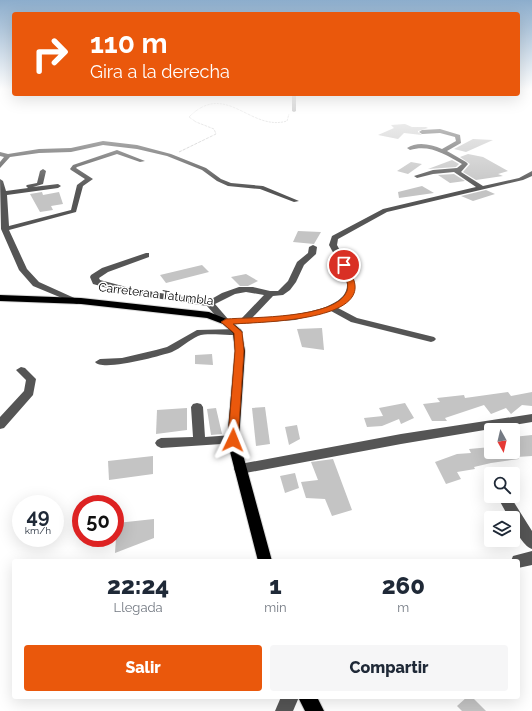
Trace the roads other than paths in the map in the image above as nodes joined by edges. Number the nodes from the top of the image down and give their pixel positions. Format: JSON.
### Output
{"nodes":[{"id":1,"x":422,"y":132,"type":"dead end"},
{"id":2,"x":410,"y":148,"type":"dead end"},
{"id":3,"x":443,"y":151,"type":"junction"},
{"id":4,"x":0,"y":154,"type":"edge"},
{"id":5,"x":8,"y":156,"type":"junction"},
{"id":6,"x":142,"y":161,"type":"dead end"},
{"id":7,"x":0,"y":166,"type":"edge"},
{"id":8,"x":457,"y":170,"type":"junction"},
{"id":9,"x":43,"y":171,"type":"dead end"},
{"id":10,"x":532,"y":173,"type":"edge"},
{"id":11,"x":417,"y":176,"type":"dead end"},
{"id":12,"x":0,"y":181,"type":"edge"},
{"id":13,"x":58,"y":186,"type":"dead end"},
{"id":14,"x":482,"y":188,"type":"junction"},
{"id":15,"x":3,"y":191,"type":"junction"},
{"id":16,"x":296,"y":202,"type":"dead end"},
{"id":17,"x":5,"y":229,"type":"junction"},
{"id":18,"x":313,"y":247,"type":"dead end"},
{"id":19,"x":146,"y":255,"type":"dead end"},
{"id":20,"x":270,"y":294,"type":"junction"},
{"id":21,"x":1,"y":298,"type":"edge"},
{"id":22,"x":77,"y":301,"type":"junction"},
{"id":23,"x":210,"y":304,"type":"junction"},
{"id":24,"x":332,"y":308,"type":"junction"},
{"id":25,"x":244,"y":321,"type":"junction"},
{"id":26,"x":226,"y":322,"type":"junction"},
{"id":27,"x":238,"y":332,"type":"junction"},
{"id":28,"x":431,"y":339,"type":"dead end"},
{"id":29,"x":100,"y":362,"type":"dead end"},
{"id":30,"x":21,"y":370,"type":"dead end"},
{"id":31,"x":197,"y":407,"type":"dead end"},
{"id":32,"x":532,"y":418,"type":"edge"},
{"id":33,"x":0,"y":425,"type":"edge"},
{"id":34,"x":233,"y":440,"type":"junction"},
{"id":35,"x":199,"y":441,"type":"junction"},
{"id":36,"x":161,"y":442,"type":"dead end"},
{"id":37,"x":240,"y":470,"type":"junction"},
{"id":38,"x":507,"y":503,"type":"edge"},
{"id":39,"x":532,"y":544,"type":"edge"},
{"id":40,"x":532,"y":558,"type":"edge"},
{"id":41,"x":264,"y":559,"type":"edge"},
{"id":42,"x":520,"y":561,"type":"edge"},
{"id":43,"x":289,"y":699,"type":"edge"},
{"id":44,"x":308,"y":699,"type":"edge"},
{"id":45,"x":284,"y":711,"type":"edge"},
{"id":46,"x":315,"y":711,"type":"edge"}],
"edges":[{"from":1,"to":3,"type":"street"},
{"from":2,"to":3,"type":"street"},
{"from":3,"to":8,"type":"street"},
{"from":4,"to":5,"type":"street"},
{"from":5,"to":7,"type":"street"},
{"from":5,"to":16,"type":"street"},
{"from":6,"to":17,"type":"street"},
{"from":8,"to":11,"type":"street"},
{"from":8,"to":14,"type":"street"},
{"from":9,"to":15,"type":"street"},
{"from":10,"to":14,"type":"street"},
{"from":12,"to":15,"type":"street"},
{"from":13,"to":15,"type":"street"},
{"from":14,"to":24,"type":"street"},
{"from":15,"to":17,"type":"street"},
{"from":17,"to":22,"type":"street"},
{"from":18,"to":20,"type":"street"},
{"from":19,"to":23,"type":"street"},
{"from":20,"to":23,"type":"street"},
{"from":20,"to":25,"type":"street"},
{"from":21,"to":22,"type":"main road","name":"Carretera a Tatumbla"},
{"from":22,"to":26,"type":"main road","name":"Carretera a Tatumbla"},
{"from":23,"to":26,"type":"street"},
{"from":24,"to":25,"type":"street"},
{"from":24,"to":28,"type":"street"},
{"from":25,"to":26,"type":"street"},
{"from":26,"to":27,"type":"main road","name":"Carretera a Tatumbla"},
{"from":27,"to":29,"type":"street"},
{"from":27,"to":34,"type":"main road"},
{"from":30,"to":33,"type":"street"},
{"from":31,"to":35,"type":"street"},
{"from":32,"to":37,"type":"street"},
{"from":34,"to":35,"type":"street"},
{"from":34,"to":37,"type":"main road"},
{"from":35,"to":36,"type":"street"},
{"from":37,"to":41,"type":"main road"},
{"from":38,"to":39,"type":"street"},
{"from":40,"to":42,"type":"street"},
{"from":43,"to":45,"type":"street"},
{"from":44,"to":46,"type":"main road"}]}
